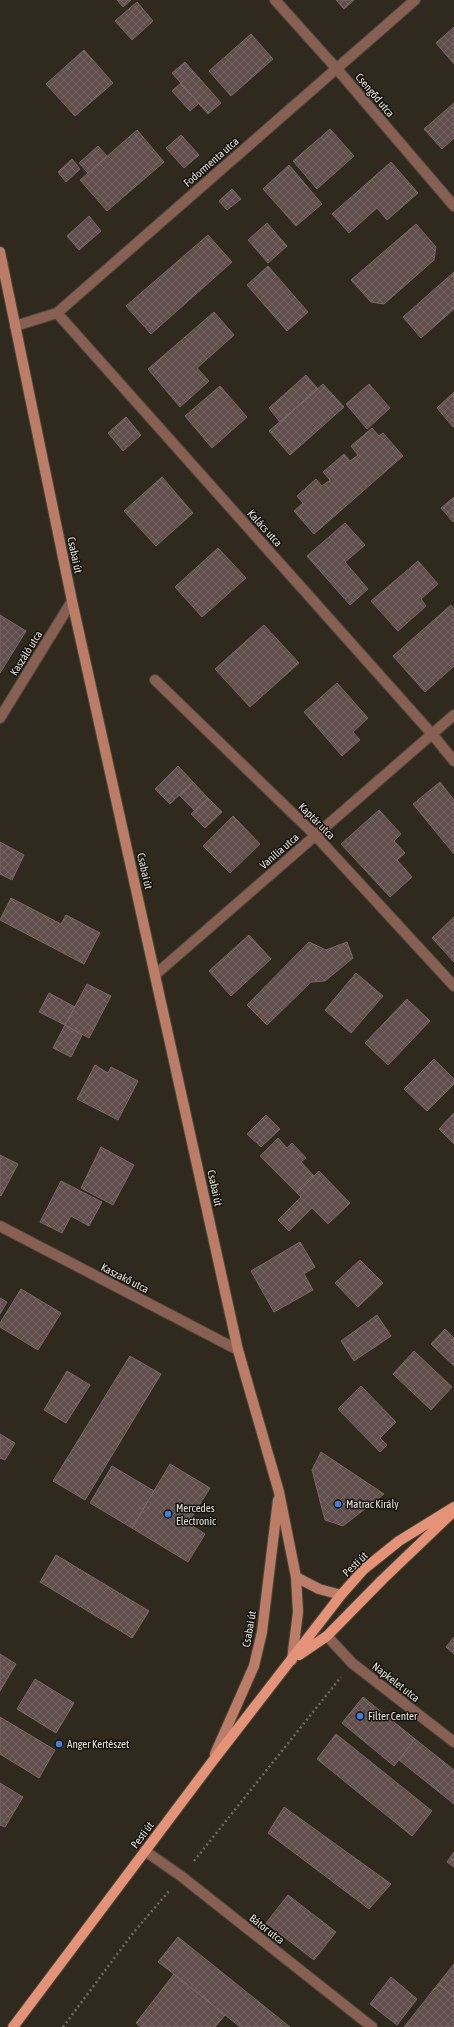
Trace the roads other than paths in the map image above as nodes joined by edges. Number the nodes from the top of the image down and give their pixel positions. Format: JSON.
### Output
{"nodes":[{"id":1,"x":275,"y":0,"type":"edge"},
{"id":2,"x":415,"y":0,"type":"edge"},
{"id":3,"x":336,"y":68,"type":"junction"},
{"id":4,"x":454,"y":206,"type":"edge"},
{"id":5,"x":0,"y":252,"type":"edge"},
{"id":6,"x":57,"y":313,"type":"junction"},
{"id":7,"x":15,"y":326,"type":"junction"},
{"id":8,"x":72,"y":601,"type":"junction"},
{"id":9,"x":155,"y":680,"type":"dead end"},
{"id":10,"x":454,"y":715,"type":"edge"},
{"id":11,"x":0,"y":718,"type":"edge"},
{"id":12,"x":432,"y":734,"type":"junction"},
{"id":13,"x":454,"y":761,"type":"edge"},
{"id":14,"x":315,"y":835,"type":"junction"},
{"id":15,"x":156,"y":974,"type":"junction"},
{"id":16,"x":454,"y":986,"type":"edge"},
{"id":17,"x":0,"y":1226,"type":"edge"},
{"id":18,"x":238,"y":1350,"type":"junction"},
{"id":19,"x":279,"y":1492,"type":"junction"},
{"id":20,"x":454,"y":1507,"type":"edge"},
{"id":21,"x":454,"y":1512,"type":"edge"},
{"id":22,"x":296,"y":1577,"type":"junction"},
{"id":23,"x":341,"y":1595,"type":"junction"},
{"id":24,"x":327,"y":1636,"type":"junction"},
{"id":25,"x":292,"y":1660,"type":"junction"},
{"id":26,"x":454,"y":1742,"type":"edge"},
{"id":27,"x":212,"y":1762,"type":"junction"},
{"id":28,"x":145,"y":1851,"type":"junction"},
{"id":29,"x":13,"y":2027,"type":"edge"},
{"id":30,"x":372,"y":2027,"type":"edge"}],
"edges":[{"from":1,"to":3,"type":"street","name":"Csengőd utca"},
{"from":2,"to":3,"type":"street","name":"Fodormenta utca"},
{"from":3,"to":4,"type":"street","name":"Csengőd utca"},
{"from":3,"to":6,"type":"street","name":"Fodormenta utca"},
{"from":5,"to":7,"type":"main road","name":"Csabai út"},
{"from":6,"to":7,"type":"street","name":"Fodormenta utca"},
{"from":6,"to":12,"type":"street","name":"Kalács utca"},
{"from":7,"to":8,"type":"main road","name":"Csabai út"},
{"from":8,"to":11,"type":"street","name":"Kaszáló utca"},
{"from":8,"to":15,"type":"main road","name":"Csabai út"},
{"from":9,"to":14,"type":"street","name":"Kaptár utca"},
{"from":10,"to":12,"type":"street","name":"Vanília utca"},
{"from":12,"to":13,"type":"street","name":"Kalács utca"},
{"from":12,"to":14,"type":"street","name":"Vanília utca"},
{"from":14,"to":15,"type":"street","name":"Vanília utca"},
{"from":14,"to":16,"type":"street","name":"Kaptár utca"},
{"from":15,"to":18,"type":"main road","name":"Csabai út"},
{"from":17,"to":18,"type":"street","name":"Kaszakő utca"},
{"from":18,"to":19,"type":"main road","name":"Csabai út"},
{"from":19,"to":22,"type":"main road","name":"Csabai út"},
{"from":19,"to":27,"type":"main road","name":"Csabai út"},
{"from":20,"to":23,"type":"main road","name":"Pesti út"},
{"from":21,"to":24,"type":"main road","name":"Pesti út"},
{"from":22,"to":23,"type":"main road"},
{"from":22,"to":25,"type":"main road","name":"Csabai út"},
{"from":23,"to":25,"type":"main road","name":"Pesti út"},
{"from":24,"to":25,"type":"main road","name":"Pesti út"},
{"from":24,"to":26,"type":"street","name":"Napkelet utca"},
{"from":25,"to":27,"type":"main road","name":"Pesti út"},
{"from":27,"to":28,"type":"main road","name":"Pesti út"},
{"from":28,"to":29,"type":"main road","name":"Pesti út"},
{"from":28,"to":30,"type":"street","name":"Bátor utca"}]}
